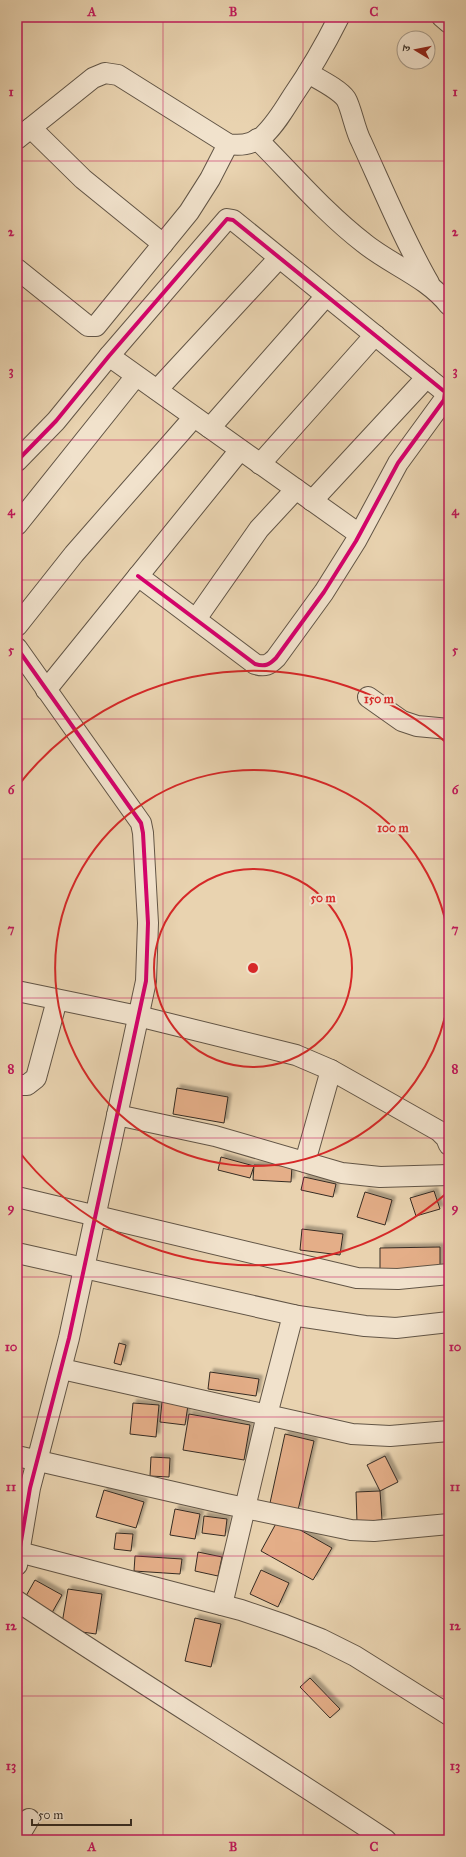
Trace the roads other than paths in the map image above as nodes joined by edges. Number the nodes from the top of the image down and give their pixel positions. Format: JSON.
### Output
{"nodes":[{"id":1,"x":339,"y":17,"type":"edge"},
{"id":2,"x":442,"y":17,"type":"edge"},
{"id":3,"x":449,"y":23,"type":"edge"},
{"id":4,"x":308,"y":73,"type":"junction"},
{"id":5,"x":24,"y":133,"type":"edge"},
{"id":6,"x":257,"y":139,"type":"junction"},
{"id":7,"x":228,"y":144,"type":"junction"},
{"id":8,"x":163,"y":244,"type":"junction"},
{"id":9,"x":279,"y":258,"type":"junction"},
{"id":10,"x":17,"y":269,"type":"edge"},
{"id":11,"x":431,"y":287,"type":"junction"},
{"id":12,"x":326,"y":296,"type":"junction"},
{"id":13,"x":449,"y":305,"type":"edge"},
{"id":14,"x":375,"y":335,"type":"junction"},
{"id":15,"x":109,"y":356,"type":"junction"},
{"id":16,"x":136,"y":376,"type":"junction"},
{"id":17,"x":427,"y":377,"type":"junction"},
{"id":18,"x":157,"y":390,"type":"junction"},
{"id":19,"x":194,"y":417,"type":"junction"},
{"id":20,"x":210,"y":428,"type":"junction"},
{"id":21,"x":240,"y":450,"type":"junction"},
{"id":22,"x":17,"y":461,"type":"edge"},
{"id":23,"x":260,"y":464,"type":"junction"},
{"id":24,"x":304,"y":495,"type":"junction"},
{"id":25,"x":17,"y":525,"type":"edge"},
{"id":26,"x":359,"y":534,"type":"junction"},
{"id":27,"x":138,"y":576,"type":"junction"},
{"id":28,"x":196,"y":619,"type":"junction"},
{"id":29,"x":17,"y":626,"type":"edge"},
{"id":30,"x":17,"y":648,"type":"edge"},
{"id":31,"x":46,"y":690,"type":"junction"},
{"id":32,"x":368,"y":697,"type":"dead end"},
{"id":33,"x":449,"y":729,"type":"edge"},
{"id":34,"x":17,"y":991,"type":"edge"},
{"id":35,"x":57,"y":1000,"type":"junction"},
{"id":36,"x":138,"y":1016,"type":"junction"},
{"id":37,"x":331,"y":1070,"type":"junction"},
{"id":38,"x":17,"y":1085,"type":"edge"},
{"id":39,"x":117,"y":1115,"type":"junction"},
{"id":40,"x":449,"y":1145,"type":"edge"},
{"id":41,"x":305,"y":1162,"type":"junction"},
{"id":42,"x":449,"y":1175,"type":"edge"},
{"id":43,"x":17,"y":1197,"type":"edge"},
{"id":44,"x":96,"y":1215,"type":"junction"},
{"id":45,"x":17,"y":1254,"type":"edge"},
{"id":46,"x":84,"y":1270,"type":"junction"},
{"id":47,"x":449,"y":1274,"type":"edge"},
{"id":48,"x":293,"y":1315,"type":"junction"},
{"id":49,"x":449,"y":1322,"type":"edge"},
{"id":50,"x":62,"y":1369,"type":"junction"},
{"id":51,"x":267,"y":1415,"type":"junction"},
{"id":52,"x":449,"y":1431,"type":"edge"},
{"id":53,"x":17,"y":1456,"type":"edge"},
{"id":54,"x":37,"y":1460,"type":"junction"},
{"id":55,"x":244,"y":1508,"type":"junction"},
{"id":56,"x":449,"y":1524,"type":"edge"},
{"id":57,"x":18,"y":1559,"type":"edge"},
{"id":58,"x":17,"y":1601,"type":"edge"},
{"id":59,"x":222,"y":1605,"type":"junction"},
{"id":60,"x":449,"y":1715,"type":"edge"},
{"id":61,"x":30,"y":1819,"type":"dead end"},
{"id":62,"x":17,"y":1839,"type":"edge"},
{"id":63,"x":386,"y":1840,"type":"edge"}],
"edges":[{"from":1,"to":4,"type":"street"},
{"from":2,"to":3,"type":"street"},
{"from":4,"to":6,"type":"street"},
{"from":4,"to":11,"type":"street"},
{"from":5,"to":7,"type":"street"},
{"from":5,"to":8,"type":"street"},
{"from":6,"to":7,"type":"street"},
{"from":6,"to":11,"type":"street"},
{"from":7,"to":8,"type":"street"},
{"from":8,"to":10,"type":"street"},
{"from":9,"to":12,"type":"street"},
{"from":9,"to":15,"type":"street"},
{"from":9,"to":18,"type":"street"},
{"from":11,"to":13,"type":"street"},
{"from":12,"to":14,"type":"street"},
{"from":12,"to":20,"type":"street"},
{"from":14,"to":17,"type":"street"},
{"from":14,"to":23,"type":"street"},
{"from":15,"to":16,"type":"street"},
{"from":15,"to":22,"type":"street"},
{"from":16,"to":18,"type":"street"},
{"from":16,"to":25,"type":"street"},
{"from":17,"to":24,"type":"street"},
{"from":17,"to":26,"type":"street"},
{"from":18,"to":19,"type":"street"},
{"from":19,"to":20,"type":"street"},
{"from":19,"to":29,"type":"street"},
{"from":20,"to":21,"type":"street"},
{"from":21,"to":23,"type":"street"},
{"from":21,"to":27,"type":"street"},
{"from":23,"to":24,"type":"street"},
{"from":24,"to":26,"type":"street"},
{"from":24,"to":28,"type":"street"},
{"from":26,"to":28,"type":"street"},
{"from":27,"to":28,"type":"street"},
{"from":27,"to":31,"type":"street"},
{"from":30,"to":31,"type":"street"},
{"from":31,"to":36,"type":"street"},
{"from":32,"to":33,"type":"street"},
{"from":34,"to":35,"type":"street"},
{"from":35,"to":36,"type":"street"},
{"from":35,"to":38,"type":"street"},
{"from":36,"to":37,"type":"street"},
{"from":36,"to":39,"type":"street"},
{"from":37,"to":40,"type":"street"},
{"from":37,"to":41,"type":"street"},
{"from":39,"to":41,"type":"street"},
{"from":39,"to":44,"type":"street"},
{"from":41,"to":42,"type":"street"},
{"from":43,"to":44,"type":"street"},
{"from":44,"to":46,"type":"street"},
{"from":44,"to":47,"type":"street"},
{"from":45,"to":46,"type":"street"},
{"from":46,"to":48,"type":"street"},
{"from":46,"to":50,"type":"street"},
{"from":48,"to":49,"type":"street"},
{"from":48,"to":51,"type":"street"},
{"from":50,"to":51,"type":"street"},
{"from":50,"to":54,"type":"street"},
{"from":51,"to":52,"type":"street"},
{"from":51,"to":55,"type":"street"},
{"from":53,"to":54,"type":"street"},
{"from":54,"to":55,"type":"street"},
{"from":54,"to":57,"type":"street"},
{"from":55,"to":56,"type":"street"},
{"from":55,"to":59,"type":"street"},
{"from":57,"to":59,"type":"street"},
{"from":58,"to":63,"type":"street"},
{"from":59,"to":60,"type":"street"},
{"from":61,"to":62,"type":"street"}]}
